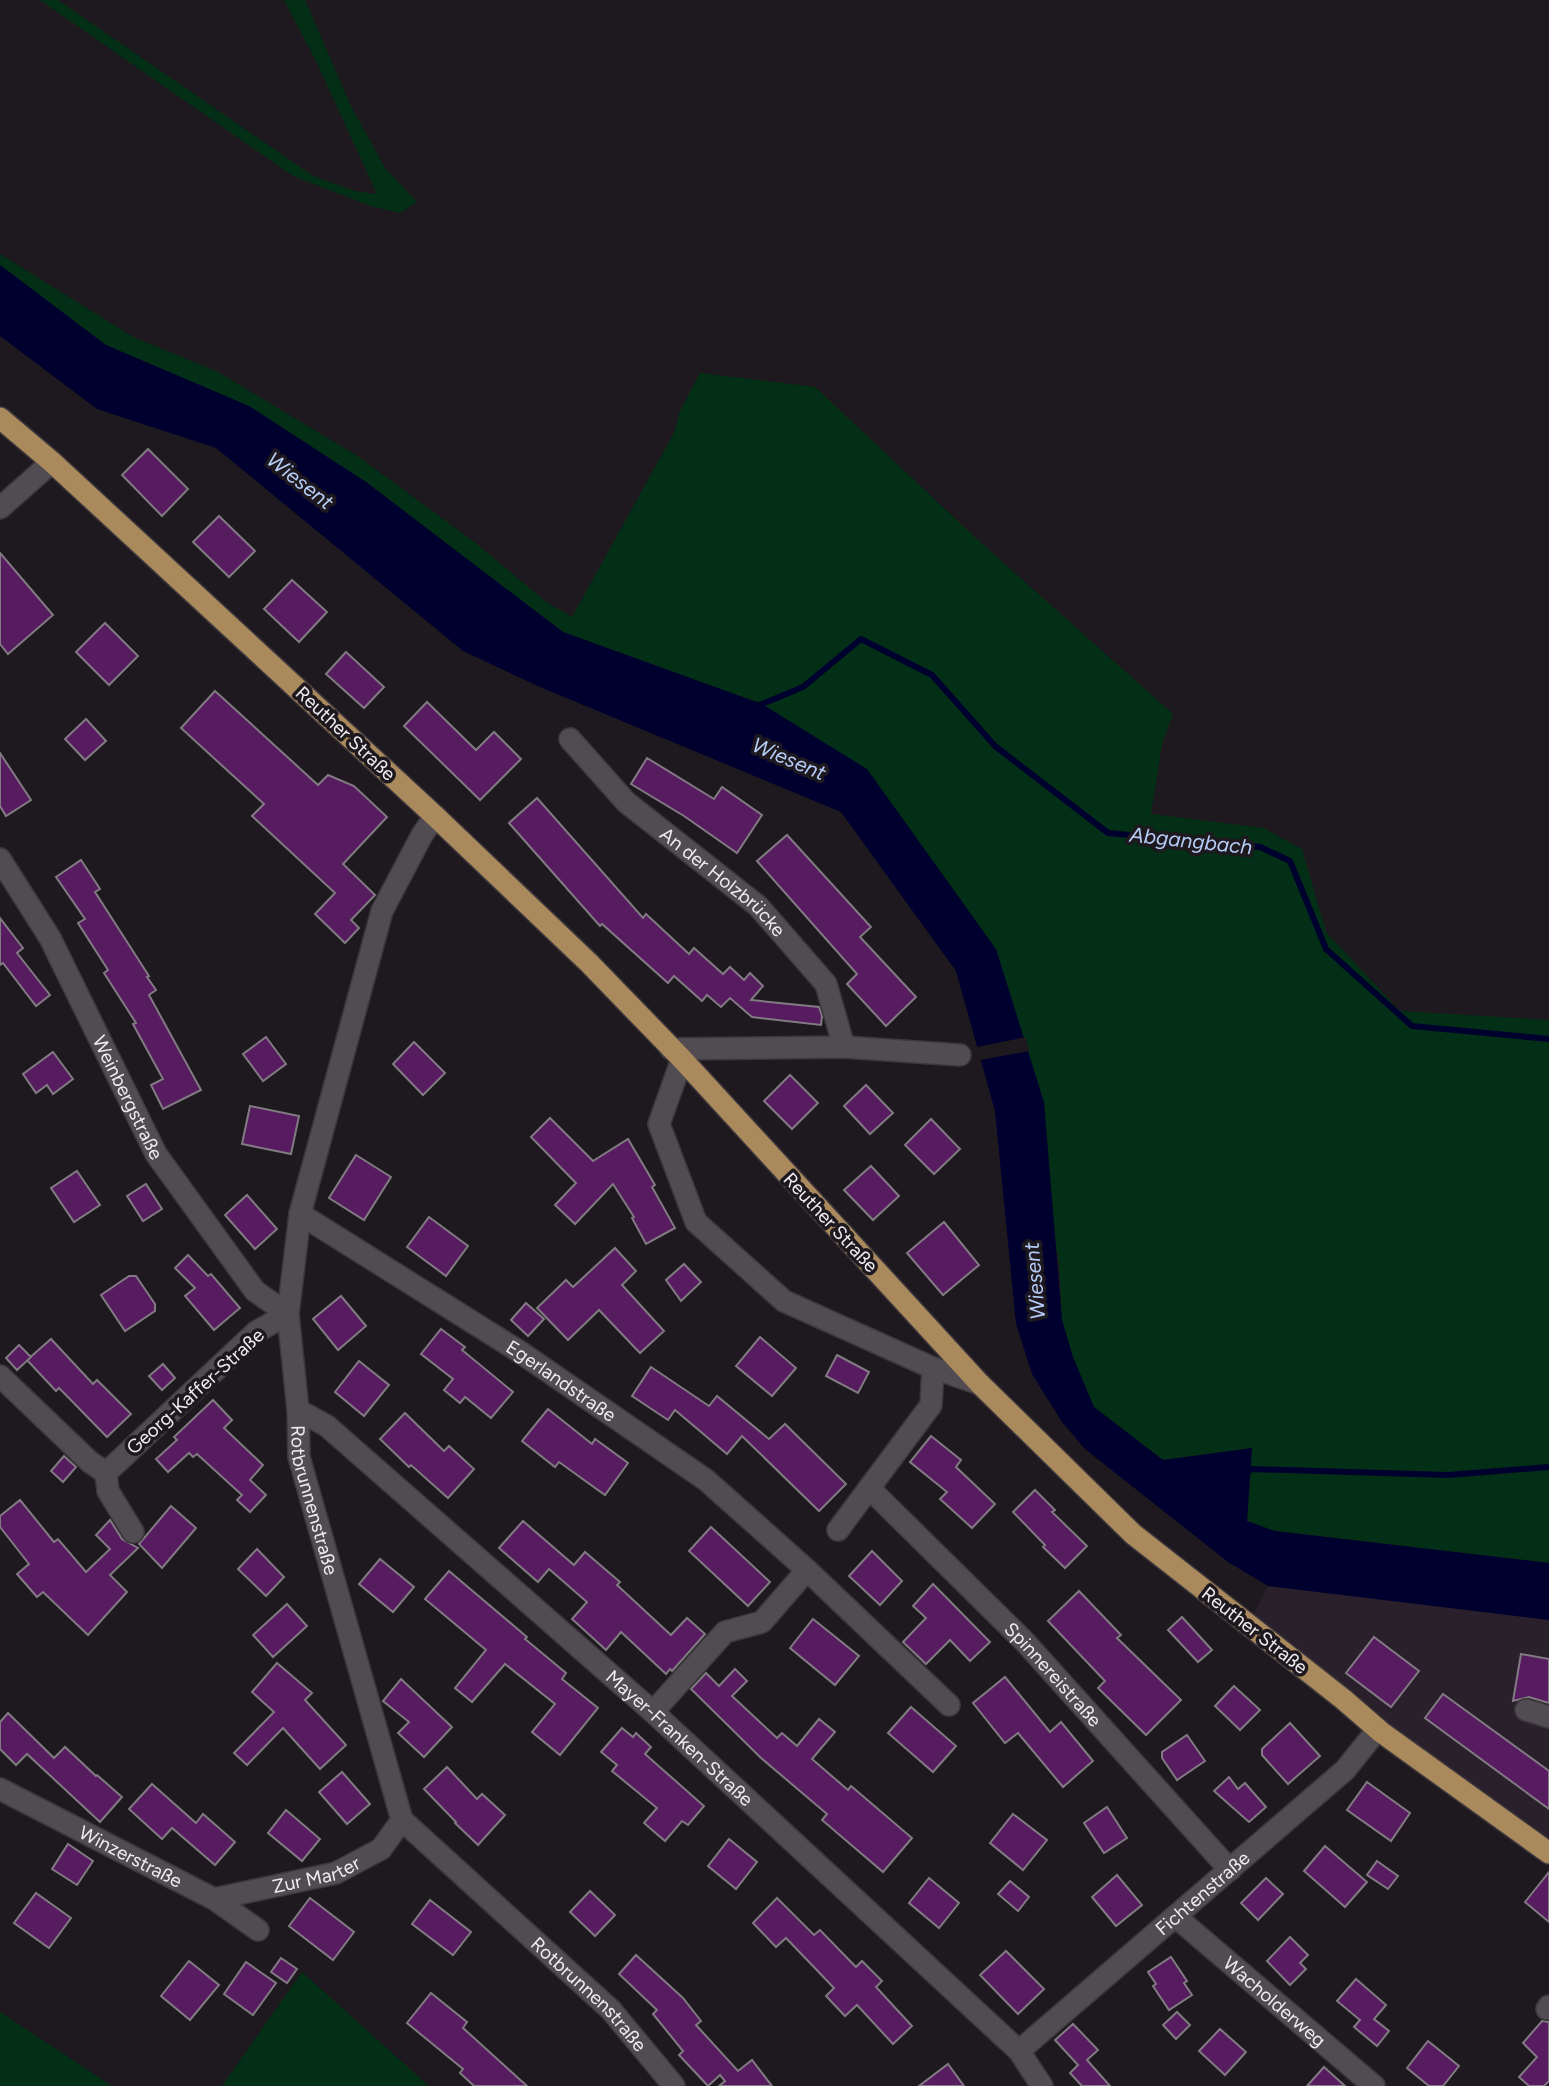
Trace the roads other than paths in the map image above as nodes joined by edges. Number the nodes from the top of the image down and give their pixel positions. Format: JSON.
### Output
{"nodes":[{"id":1,"x":0,"y":418,"type":"edge"},
{"id":2,"x":52,"y":462,"type":"junction"},
{"id":3,"x":0,"y":508,"type":"edge"},
{"id":4,"x":570,"y":739,"type":"dead end"},
{"id":5,"x":435,"y":816,"type":"junction"},
{"id":6,"x":0,"y":859,"type":"edge"},
{"id":7,"x":844,"y":1047,"type":"junction"},
{"id":8,"x":677,"y":1054,"type":"junction"},
{"id":9,"x":960,"y":1055,"type":"dead end"},
{"id":10,"x":300,"y":1214,"type":"junction"},
{"id":11,"x":288,"y":1314,"type":"junction"},
{"id":12,"x":933,"y":1368,"type":"junction"},
{"id":13,"x":0,"y":1376,"type":"edge"},
{"id":14,"x":980,"y":1384,"type":"junction"},
{"id":15,"x":298,"y":1410,"type":"junction"},
{"id":16,"x":106,"y":1473,"type":"junction"},
{"id":17,"x":869,"y":1488,"type":"junction"},
{"id":18,"x":838,"y":1530,"type":"dead end"},
{"id":19,"x":133,"y":1532,"type":"dead end"},
{"id":20,"x":807,"y":1570,"type":"junction"},
{"id":21,"x":948,"y":1705,"type":"dead end"},
{"id":22,"x":1526,"y":1710,"type":"dead end"},
{"id":23,"x":653,"y":1712,"type":"junction"},
{"id":24,"x":1549,"y":1717,"type":"edge"},
{"id":25,"x":1378,"y":1729,"type":"junction"},
{"id":26,"x":0,"y":1789,"type":"edge"},
{"id":27,"x":402,"y":1820,"type":"junction"},
{"id":28,"x":1549,"y":1853,"type":"edge"},
{"id":29,"x":1230,"y":1870,"type":"junction"},
{"id":30,"x":214,"y":1899,"type":"junction"},
{"id":31,"x":1176,"y":1917,"type":"junction"},
{"id":32,"x":258,"y":1930,"type":"dead end"},
{"id":33,"x":1018,"y":2051,"type":"junction"},
{"id":34,"x":674,"y":2086,"type":"edge"},
{"id":35,"x":1042,"y":2086,"type":"edge"},
{"id":36,"x":1374,"y":2086,"type":"edge"}],
"edges":[{"from":1,"to":2,"type":"main road","name":"Reuther Straße"},
{"from":2,"to":3,"type":"street"},
{"from":2,"to":5,"type":"main road","name":"Reuther Straße"},
{"from":4,"to":7,"type":"street","name":"An der Holzbrücke"},
{"from":5,"to":8,"type":"main road","name":"Reuther Straße"},
{"from":5,"to":10,"type":"street","name":"Rotbrunnenstraße"},
{"from":6,"to":11,"type":"street","name":"Weinbergstraße"},
{"from":7,"to":8,"type":"street"},
{"from":7,"to":9,"type":"street"},
{"from":8,"to":12,"type":"street","name":"Reuther Straße"},
{"from":8,"to":14,"type":"main road","name":"Reuther Straße"},
{"from":10,"to":11,"type":"street","name":"Rotbrunnenstraße"},
{"from":10,"to":20,"type":"street","name":"Egerlandstraße"},
{"from":11,"to":15,"type":"street","name":"Rotbrunnenstraße"},
{"from":11,"to":16,"type":"street","name":"Georg-Kaffer-Straße"},
{"from":12,"to":14,"type":"street","name":"Reuther Straße"},
{"from":12,"to":17,"type":"street"},
{"from":13,"to":16,"type":"street"},
{"from":14,"to":25,"type":"main road","name":"Reuther Straße"},
{"from":15,"to":23,"type":"street","name":"Mayer-Franken-Straße"},
{"from":15,"to":27,"type":"street","name":"Rotbrunnenstraße"},
{"from":16,"to":19,"type":"street"},
{"from":17,"to":18,"type":"street"},
{"from":17,"to":29,"type":"street","name":"Spinnereistraße"},
{"from":20,"to":21,"type":"street","name":"Egerlandstraße"},
{"from":20,"to":23,"type":"street"},
{"from":22,"to":24,"type":"street"},
{"from":23,"to":33,"type":"street","name":"Mayer-Franken-Straße"},
{"from":25,"to":28,"type":"main road","name":"Reuther Straße"},
{"from":25,"to":29,"type":"street","name":"Fichtenstraße"},
{"from":26,"to":30,"type":"street","name":"Winzerstraße"},
{"from":27,"to":30,"type":"street","name":"Zur Marter"},
{"from":27,"to":34,"type":"street","name":"Rotbrunnenstraße"},
{"from":29,"to":31,"type":"street","name":"Fichtenstraße"},
{"from":30,"to":32,"type":"street","name":"Winzerstraße"},
{"from":31,"to":33,"type":"street","name":"Fichtenstraße"},
{"from":31,"to":36,"type":"street","name":"Wacholderweg"},
{"from":33,"to":35,"type":"street","name":"Mayer-Franken-Straße"}]}
